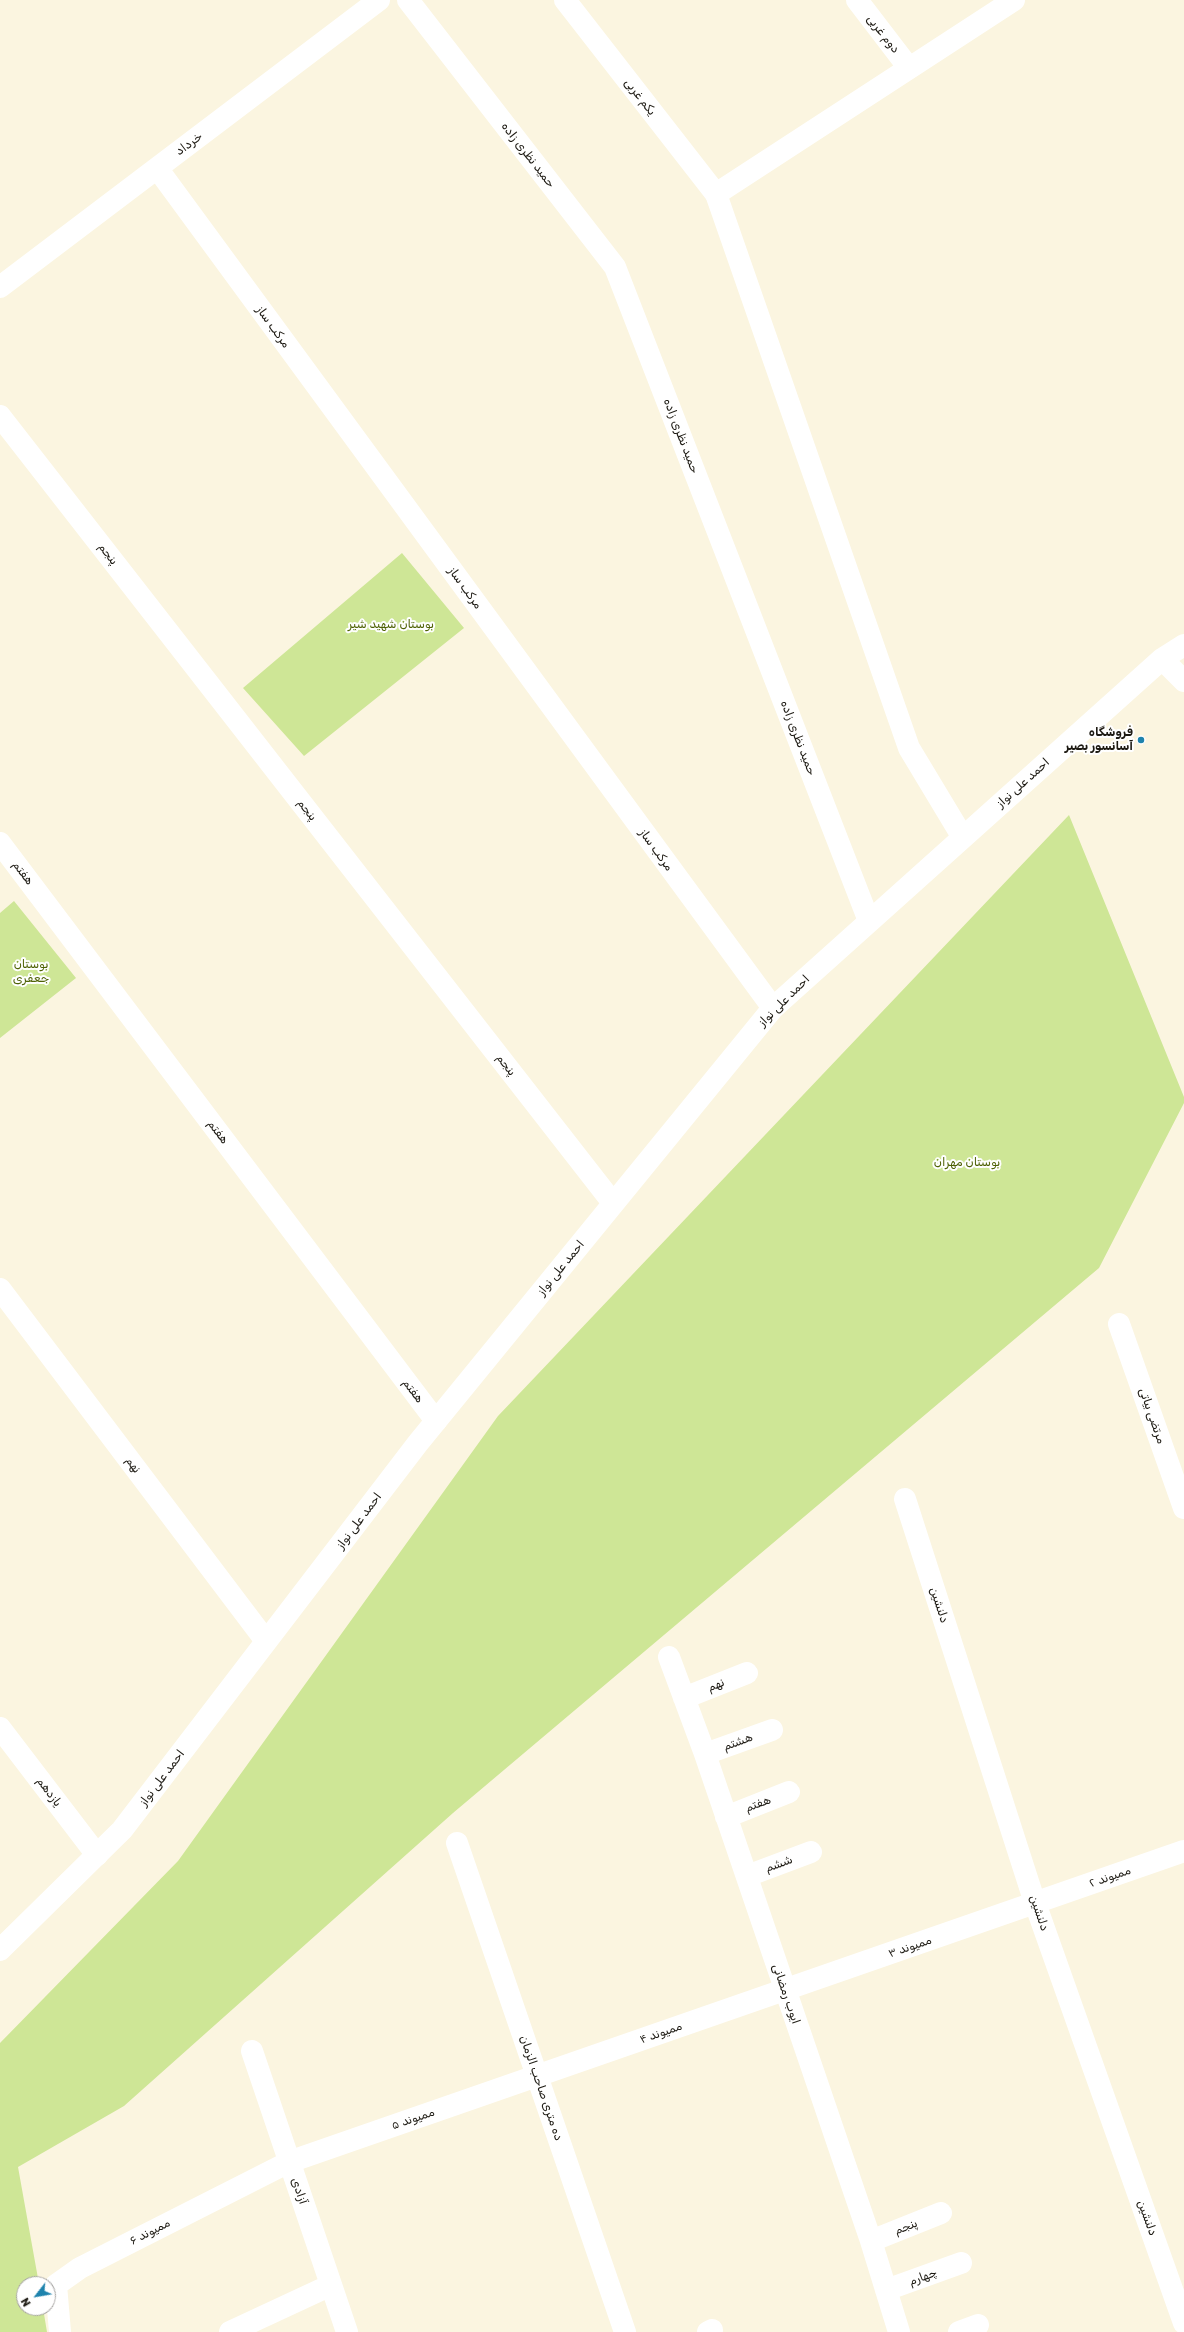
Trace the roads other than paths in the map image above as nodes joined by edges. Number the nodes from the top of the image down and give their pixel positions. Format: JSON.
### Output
{"nodes":[{"id":1,"x":379,"y":0,"type":"edge"},
{"id":2,"x":408,"y":0,"type":"edge"},
{"id":3,"x":565,"y":0,"type":"edge"},
{"id":4,"x":857,"y":0,"type":"edge"},
{"id":5,"x":1014,"y":0,"type":"edge"},
{"id":6,"x":909,"y":68,"type":"junction"},
{"id":7,"x":157,"y":168,"type":"junction"},
{"id":8,"x":716,"y":194,"type":"junction"},
{"id":9,"x":0,"y":287,"type":"edge"},
{"id":10,"x":0,"y":416,"type":"edge"},
{"id":11,"x":1184,"y":645,"type":"edge"},
{"id":12,"x":1162,"y":659,"type":"junction"},
{"id":13,"x":1184,"y":681,"type":"edge"},
{"id":14,"x":962,"y":836,"type":"junction"},
{"id":15,"x":0,"y":843,"type":"edge"},
{"id":16,"x":869,"y":921,"type":"junction"},
{"id":17,"x":772,"y":1008,"type":"junction"},
{"id":18,"x":613,"y":1203,"type":"junction"},
{"id":19,"x":0,"y":1289,"type":"edge"},
{"id":20,"x":1119,"y":1324,"type":"dead end"},
{"id":21,"x":436,"y":1421,"type":"junction"},
{"id":22,"x":1177,"y":1464,"type":"edge"},
{"id":23,"x":904,"y":1500,"type":"dead end"},
{"id":24,"x":1184,"y":1508,"type":"edge"},
{"id":25,"x":266,"y":1641,"type":"junction"},
{"id":26,"x":669,"y":1657,"type":"dead end"},
{"id":27,"x":748,"y":1673,"type":"dead end"},
{"id":28,"x":684,"y":1698,"type":"junction"},
{"id":29,"x":0,"y":1728,"type":"edge"},
{"id":30,"x":772,"y":1730,"type":"dead end"},
{"id":31,"x":705,"y":1754,"type":"junction"},
{"id":32,"x":789,"y":1792,"type":"dead end"},
{"id":33,"x":726,"y":1816,"type":"junction"},
{"id":34,"x":457,"y":1843,"type":"dead end"},
{"id":35,"x":811,"y":1852,"type":"dead end"},
{"id":36,"x":1184,"y":1852,"type":"edge"},
{"id":37,"x":97,"y":1855,"type":"junction"},
{"id":38,"x":747,"y":1876,"type":"junction"},
{"id":39,"x":1035,"y":1903,"type":"junction"},
{"id":40,"x":0,"y":1950,"type":"edge"},
{"id":41,"x":784,"y":1990,"type":"junction"},
{"id":42,"x":252,"y":2051,"type":"dead end"},
{"id":43,"x":537,"y":2076,"type":"junction"},
{"id":44,"x":289,"y":2162,"type":"junction"},
{"id":45,"x":942,"y":2213,"type":"dead end"},
{"id":46,"x":871,"y":2241,"type":"junction"},
{"id":47,"x":961,"y":2263,"type":"dead end"},
{"id":48,"x":331,"y":2285,"type":"junction"},
{"id":49,"x":886,"y":2290,"type":"junction"},
{"id":50,"x":1184,"y":2323,"type":"edge"},
{"id":51,"x":60,"y":2332,"type":"edge"},
{"id":52,"x":230,"y":2332,"type":"edge"},
{"id":53,"x":347,"y":2332,"type":"edge"},
{"id":54,"x":625,"y":2332,"type":"edge"},
{"id":55,"x":899,"y":2332,"type":"edge"}],
"edges":[{"from":1,"to":7,"type":"street","name":"خرداد"},
{"from":2,"to":16,"type":"street","name":"حمید نظری زاده"},
{"from":3,"to":8,"type":"street","name":"یکم غربی"},
{"from":4,"to":6,"type":"street","name":"دوم غربی"},
{"from":5,"to":6,"type":"street"},
{"from":6,"to":8,"type":"street"},
{"from":7,"to":9,"type":"street","name":"خرداد"},
{"from":7,"to":17,"type":"street","name":"مرکب ساز"},
{"from":8,"to":14,"type":"street","name":"یکم غربی"},
{"from":10,"to":18,"type":"street","name":"پنجم"},
{"from":11,"to":12,"type":"street","name":"احمد علی نواز"},
{"from":12,"to":13,"type":"street"},
{"from":12,"to":14,"type":"street","name":"احمد علی نواز"},
{"from":14,"to":16,"type":"street","name":"احمد علی نواز"},
{"from":15,"to":21,"type":"street","name":"هفتم"},
{"from":16,"to":17,"type":"street","name":"احمد علی نواز"},
{"from":17,"to":18,"type":"street","name":"احمد علی نواز"},
{"from":18,"to":21,"type":"street","name":"احمد علی نواز"},
{"from":19,"to":25,"type":"street","name":"نهم"},
{"from":20,"to":22,"type":"street","name":"مرتضی بیاتی"},
{"from":21,"to":25,"type":"street","name":"احمد علی نواز"},
{"from":22,"to":24,"type":"street","name":"مرتضی بیاتی"},
{"from":23,"to":39,"type":"street","name":"دلنشین"},
{"from":25,"to":37,"type":"street","name":"احمد علی نواز"},
{"from":26,"to":28,"type":"street","name":"ایوب رمضانی"},
{"from":27,"to":28,"type":"street","name":"نهم"},
{"from":28,"to":31,"type":"street","name":"ایوب رمضانی"},
{"from":29,"to":37,"type":"street","name":"یازدهم"},
{"from":30,"to":31,"type":"street","name":"هشتم"},
{"from":31,"to":33,"type":"street","name":"ایوب رمضانی"},
{"from":32,"to":33,"type":"street","name":"هفتم"},
{"from":33,"to":38,"type":"street","name":"ایوب رمضانی"},
{"from":34,"to":43,"type":"street","name":"ده متری صاحب الزمان"},
{"from":35,"to":38,"type":"street","name":"ششم"},
{"from":36,"to":39,"type":"street","name":"ممیوند ۲"},
{"from":37,"to":40,"type":"street","name":"احمد علی نواز"},
{"from":38,"to":41,"type":"street","name":"ایوب رمضانی"},
{"from":39,"to":41,"type":"street","name":"ممیوند ۳"},
{"from":39,"to":50,"type":"street","name":"دلنشین"},
{"from":41,"to":43,"type":"street","name":"ممیوند ۴"},
{"from":41,"to":46,"type":"street","name":"ایوب رمضانی"},
{"from":42,"to":44,"type":"street","name":"آزادی"},
{"from":43,"to":44,"type":"street","name":"ممیوند ۵"},
{"from":43,"to":54,"type":"street","name":"ده متری صاحب الزمان"},
{"from":44,"to":48,"type":"street","name":"آزادی"},
{"from":44,"to":51,"type":"street","name":"ممیوند ۶"},
{"from":45,"to":46,"type":"street","name":"پنجم"},
{"from":46,"to":49,"type":"street","name":"ایوب رمضانی"},
{"from":47,"to":49,"type":"street","name":"چهارم"},
{"from":48,"to":52,"type":"street"},
{"from":48,"to":53,"type":"street","name":"آزادی"},
{"from":49,"to":55,"type":"street","name":"ایوب رمضانی"}]}
